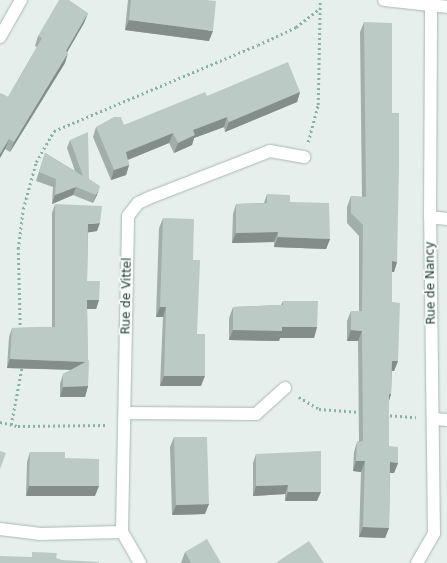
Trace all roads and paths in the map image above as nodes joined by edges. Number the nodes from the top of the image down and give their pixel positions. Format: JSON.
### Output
{"nodes":[{"id":1,"x":21,"y":0,"type":"edge"},
{"id":2,"x":320,"y":0,"type":"edge"},
{"id":3,"x":384,"y":0,"type":"edge"},
{"id":4,"x":431,"y":3,"type":"edge"},
{"id":5,"x":447,"y":7,"type":"edge"},
{"id":6,"x":320,"y":8,"type":"junction"},
{"id":7,"x":0,"y":37,"type":"edge"},
{"id":8,"x":304,"y":157,"type":"joint"},
{"id":9,"x":430,"y":217,"type":"junction"},
{"id":10,"x":447,"y":219,"type":"edge"},
{"id":11,"x":21,"y":336,"type":"edge"},
{"id":12,"x":22,"y":358,"type":"edge"},
{"id":13,"x":285,"y":388,"type":"joint"},
{"id":14,"x":126,"y":413,"type":"junction"},
{"id":15,"x":365,"y":413,"type":"edge"},
{"id":16,"x":380,"y":414,"type":"edge"},
{"id":17,"x":434,"y":419,"type":"junction"},
{"id":18,"x":447,"y":420,"type":"edge"},
{"id":19,"x":0,"y":422,"type":"edge"},
{"id":20,"x":11,"y":425,"type":"junction"},
{"id":21,"x":125,"y":425,"type":"junction"},
{"id":22,"x":0,"y":529,"type":"edge"},
{"id":23,"x":122,"y":532,"type":"junction"},
{"id":24,"x":422,"y":561,"type":"edge"},
{"id":25,"x":140,"y":563,"type":"edge"}],
"edges":[{"from":1,"to":7,"type":"street"},
{"from":2,"to":6,"type":"path"},
{"from":3,"to":4,"type":"street"},
{"from":4,"to":5,"type":"street"},
{"from":4,"to":9,"type":"street","name":"Rue de Nancy"},
{"from":6,"to":8,"type":"path"},
{"from":6,"to":11,"type":"path"},
{"from":8,"to":14,"type":"street","name":"Rue de Vittel"},
{"from":9,"to":10,"type":"street"},
{"from":9,"to":17,"type":"street","name":"Rue de Nancy"},
{"from":12,"to":20,"type":"path"},
{"from":13,"to":14,"type":"street"},
{"from":13,"to":15,"type":"path"},
{"from":14,"to":21,"type":"street","name":"Rue de Vittel"},
{"from":16,"to":17,"type":"path"},
{"from":17,"to":18,"type":"street"},
{"from":17,"to":24,"type":"street","name":"Rue de Nancy"},
{"from":19,"to":20,"type":"path"},
{"from":20,"to":21,"type":"path"},
{"from":21,"to":23,"type":"street","name":"Rue de Vittel"},
{"from":22,"to":23,"type":"street"},
{"from":23,"to":25,"type":"street"}]}
